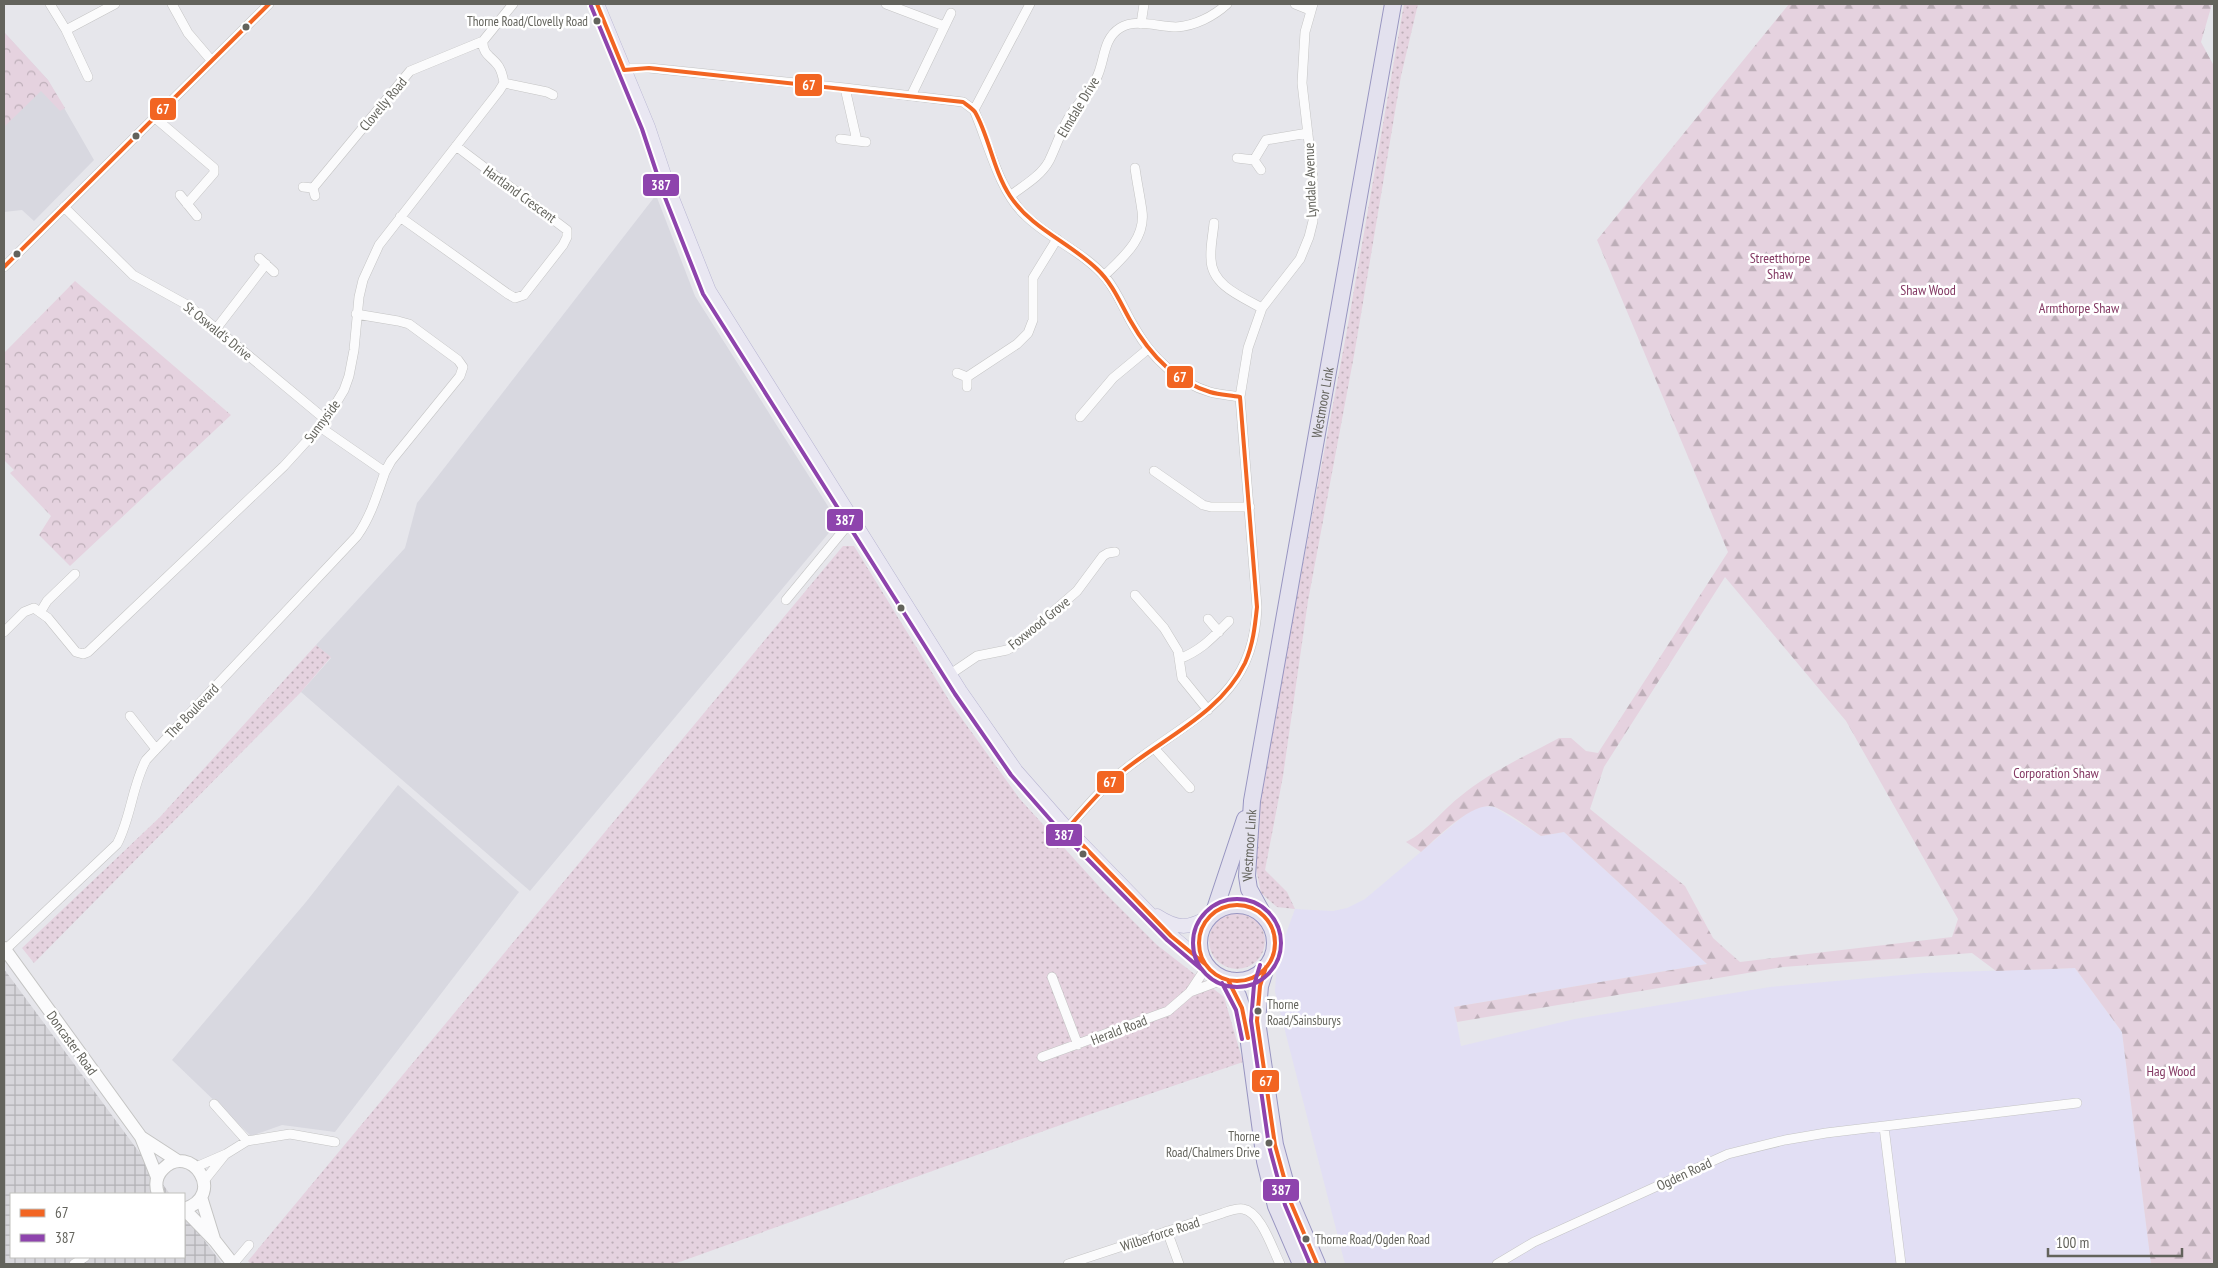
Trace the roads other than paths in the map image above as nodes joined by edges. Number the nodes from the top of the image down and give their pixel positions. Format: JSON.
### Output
{"nodes":[{"id":1,"x":50,"y":4,"type":"edge"},
{"id":2,"x":115,"y":4,"type":"edge"},
{"id":3,"x":172,"y":4,"type":"edge"},
{"id":4,"x":269,"y":4,"type":"edge"},
{"id":5,"x":513,"y":4,"type":"edge"},
{"id":6,"x":597,"y":4,"type":"edge"},
{"id":7,"x":886,"y":4,"type":"edge"},
{"id":8,"x":1030,"y":4,"type":"edge"},
{"id":9,"x":1144,"y":4,"type":"edge"},
{"id":10,"x":1227,"y":4,"type":"edge"},
{"id":11,"x":1295,"y":4,"type":"edge"},
{"id":12,"x":1392,"y":4,"type":"edge"},
{"id":13,"x":1312,"y":7,"type":"edge"},
{"id":14,"x":951,"y":13,"type":"dead end"},
{"id":15,"x":1141,"y":24,"type":"junction"},
{"id":16,"x":944,"y":26,"type":"junction"},
{"id":17,"x":66,"y":30,"type":"junction"},
{"id":18,"x":483,"y":41,"type":"junction"},
{"id":19,"x":211,"y":60,"type":"junction"},
{"id":20,"x":624,"y":70,"type":"junction"},
{"id":21,"x":88,"y":77,"type":"dead end"},
{"id":22,"x":504,"y":83,"type":"junction"},
{"id":23,"x":845,"y":88,"type":"junction"},
{"id":24,"x":553,"y":95,"type":"dead end"},
{"id":25,"x":911,"y":96,"type":"junction"},
{"id":26,"x":974,"y":110,"type":"junction"},
{"id":27,"x":154,"y":117,"type":"junction"},
{"id":28,"x":1308,"y":133,"type":"junction"},
{"id":29,"x":840,"y":139,"type":"dead end"},
{"id":30,"x":456,"y":146,"type":"junction"},
{"id":31,"x":1237,"y":158,"type":"dead end"},
{"id":32,"x":1254,"y":160,"type":"junction"},
{"id":33,"x":1136,"y":168,"type":"dead end"},
{"id":34,"x":1261,"y":170,"type":"dead end"},
{"id":35,"x":310,"y":190,"type":"dead end"},
{"id":36,"x":180,"y":195,"type":"dead end"},
{"id":37,"x":1010,"y":196,"type":"junction"},
{"id":38,"x":187,"y":204,"type":"junction"},
{"id":39,"x":64,"y":208,"type":"junction"},
{"id":40,"x":197,"y":216,"type":"dead end"},
{"id":41,"x":400,"y":217,"type":"junction"},
{"id":42,"x":1214,"y":223,"type":"dead end"},
{"id":43,"x":1057,"y":239,"type":"junction"},
{"id":44,"x":4,"y":267,"type":"edge"},
{"id":45,"x":274,"y":272,"type":"dead end"},
{"id":46,"x":1104,"y":276,"type":"junction"},
{"id":47,"x":1262,"y":308,"type":"junction"},
{"id":48,"x":356,"y":314,"type":"junction"},
{"id":49,"x":216,"y":328,"type":"junction"},
{"id":50,"x":1148,"y":349,"type":"junction"},
{"id":51,"x":957,"y":373,"type":"dead end"},
{"id":52,"x":967,"y":377,"type":"junction"},
{"id":53,"x":967,"y":387,"type":"dead end"},
{"id":54,"x":1240,"y":396,"type":"junction"},
{"id":55,"x":1080,"y":417,"type":"dead end"},
{"id":56,"x":323,"y":423,"type":"junction"},
{"id":57,"x":1154,"y":471,"type":"dead end"},
{"id":58,"x":385,"y":472,"type":"junction"},
{"id":59,"x":1250,"y":507,"type":"junction"},
{"id":60,"x":852,"y":520,"type":"junction"},
{"id":61,"x":1115,"y":552,"type":"dead end"},
{"id":62,"x":75,"y":574,"type":"dead end"},
{"id":63,"x":1135,"y":595,"type":"dead end"},
{"id":64,"x":786,"y":600,"type":"dead end"},
{"id":65,"x":41,"y":611,"type":"junction"},
{"id":66,"x":1208,"y":619,"type":"dead end"},
{"id":67,"x":1229,"y":621,"type":"dead end"},
{"id":68,"x":4,"y":632,"type":"edge"},
{"id":69,"x":1219,"y":632,"type":"junction"},
{"id":70,"x":1179,"y":659,"type":"junction"},
{"id":71,"x":949,"y":675,"type":"junction"},
{"id":72,"x":1208,"y":710,"type":"junction"},
{"id":73,"x":130,"y":716,"type":"dead end"},
{"id":74,"x":1154,"y":748,"type":"junction"},
{"id":75,"x":156,"y":749,"type":"junction"},
{"id":76,"x":1190,"y":788,"type":"dead end"},
{"id":77,"x":1252,"y":801,"type":"junction"},
{"id":78,"x":1068,"y":829,"type":"junction"},
{"id":79,"x":1141,"y":906,"type":"junction"},
{"id":80,"x":1211,"y":915,"type":"junction"},
{"id":81,"x":1264,"y":916,"type":"junction"},
{"id":82,"x":4,"y":949,"type":"edge"},
{"id":83,"x":1206,"y":965,"type":"junction"},
{"id":84,"x":1266,"y":968,"type":"junction"},
{"id":85,"x":1052,"y":977,"type":"dead end"},
{"id":86,"x":1226,"y":979,"type":"junction"},
{"id":87,"x":1190,"y":992,"type":"junction"},
{"id":88,"x":1078,"y":1045,"type":"junction"},
{"id":89,"x":1042,"y":1057,"type":"dead end"},
{"id":90,"x":2078,"y":1103,"type":"dead end"},
{"id":91,"x":214,"y":1104,"type":"dead end"},
{"id":92,"x":1884,"y":1127,"type":"junction"},
{"id":93,"x":141,"y":1137,"type":"junction"},
{"id":94,"x":247,"y":1141,"type":"junction"},
{"id":95,"x":335,"y":1142,"type":"dead end"},
{"id":96,"x":226,"y":1154,"type":"junction"},
{"id":97,"x":178,"y":1161,"type":"junction"},
{"id":98,"x":196,"y":1167,"type":"junction"},
{"id":99,"x":157,"y":1178,"type":"junction"},
{"id":100,"x":204,"y":1181,"type":"junction"},
{"id":101,"x":157,"y":1193,"type":"edge"},
{"id":102,"x":201,"y":1197,"type":"junction"},
{"id":103,"x":185,"y":1209,"type":"edge"},
{"id":104,"x":185,"y":1210,"type":"edge"},
{"id":105,"x":1167,"y":1231,"type":"junction"},
{"id":106,"x":215,"y":1241,"type":"junction"},
{"id":107,"x":249,"y":1245,"type":"dead end"},
{"id":108,"x":233,"y":1264,"type":"edge"},
{"id":109,"x":1068,"y":1264,"type":"edge"},
{"id":110,"x":1179,"y":1264,"type":"edge"},
{"id":111,"x":1280,"y":1264,"type":"edge"},
{"id":112,"x":1301,"y":1264,"type":"edge"},
{"id":113,"x":1317,"y":1264,"type":"edge"},
{"id":114,"x":1497,"y":1264,"type":"edge"},
{"id":115,"x":1901,"y":1264,"type":"edge"}],
"edges":[{"from":1,"to":17,"type":"street"},
{"from":2,"to":17,"type":"street"},
{"from":3,"to":19,"type":"street"},
{"from":4,"to":19,"type":"street"},
{"from":5,"to":18,"type":"street","name":"Clovelly Road"},
{"from":6,"to":20,"type":"main road"},
{"from":7,"to":16,"type":"street"},
{"from":8,"to":26,"type":"street"},
{"from":9,"to":15,"type":"street"},
{"from":10,"to":15,"type":"street","name":"Elmdale Drive"},
{"from":11,"to":13,"type":"street"},
{"from":12,"to":77,"type":"highway","name":"Westmoor Link"},
{"from":13,"to":28,"type":"street","name":"Lyndale Avenue"},
{"from":14,"to":16,"type":"street"},
{"from":15,"to":37,"type":"street","name":"Elmdale Drive"},
{"from":16,"to":25,"type":"street"},
{"from":17,"to":21,"type":"street"},
{"from":18,"to":22,"type":"street"},
{"from":18,"to":35,"type":"street","name":"Clovelly Road"},
{"from":19,"to":27,"type":"street"},
{"from":20,"to":23,"type":"street"},
{"from":20,"to":60,"type":"main road"},
{"from":22,"to":24,"type":"street"},
{"from":22,"to":30,"type":"street","name":"Sunnyside"},
{"from":23,"to":25,"type":"street"},
{"from":23,"to":29,"type":"street"},
{"from":25,"to":26,"type":"street"},
{"from":26,"to":37,"type":"street"},
{"from":27,"to":38,"type":"street"},
{"from":27,"to":39,"type":"street"},
{"from":28,"to":32,"type":"street"},
{"from":28,"to":47,"type":"street","name":"Lyndale Avenue"},
{"from":30,"to":41,"type":"street","name":"Sunnyside"},
{"from":30,"to":41,"type":"street","name":"Hartland Crescent"},
{"from":31,"to":32,"type":"street"},
{"from":32,"to":34,"type":"street"},
{"from":33,"to":46,"type":"street"},
{"from":36,"to":38,"type":"street"},
{"from":37,"to":43,"type":"street"},
{"from":38,"to":40,"type":"street"},
{"from":39,"to":44,"type":"street"},
{"from":39,"to":49,"type":"street","name":"St Oswald's Drive"},
{"from":41,"to":48,"type":"street","name":"Sunnyside"},
{"from":42,"to":47,"type":"street"},
{"from":43,"to":46,"type":"street"},
{"from":43,"to":52,"type":"street"},
{"from":45,"to":49,"type":"street"},
{"from":46,"to":50,"type":"street"},
{"from":47,"to":54,"type":"street","name":"Lyndale Avenue"},
{"from":48,"to":56,"type":"street","name":"Sunnyside"},
{"from":48,"to":58,"type":"street","name":"The Boulevard"},
{"from":49,"to":56,"type":"street","name":"St Oswald's Drive"},
{"from":50,"to":54,"type":"street"},
{"from":50,"to":55,"type":"street"},
{"from":51,"to":52,"type":"street"},
{"from":52,"to":53,"type":"street"},
{"from":54,"to":59,"type":"street","name":"Lyndale Avenue"},
{"from":56,"to":58,"type":"street"},
{"from":56,"to":65,"type":"street","name":"Sunnyside"},
{"from":57,"to":59,"type":"street"},
{"from":58,"to":75,"type":"street","name":"The Boulevard"},
{"from":59,"to":72,"type":"street","name":"Lyndale Avenue"},
{"from":60,"to":64,"type":"street"},
{"from":60,"to":71,"type":"main road"},
{"from":61,"to":71,"type":"street","name":"Foxwood Grove"},
{"from":62,"to":65,"type":"street"},
{"from":63,"to":70,"type":"street"},
{"from":65,"to":68,"type":"street"},
{"from":66,"to":69,"type":"street"},
{"from":67,"to":69,"type":"street"},
{"from":69,"to":70,"type":"street"},
{"from":70,"to":72,"type":"street"},
{"from":71,"to":78,"type":"main road"},
{"from":72,"to":74,"type":"street","name":"Lyndale Avenue"},
{"from":73,"to":75,"type":"street"},
{"from":74,"to":76,"type":"street"},
{"from":74,"to":78,"type":"street","name":"Lyndale Avenue"},
{"from":75,"to":82,"type":"street","name":"The Boulevard"},
{"from":77,"to":80,"type":"highway","name":"Westmoor Link"},
{"from":77,"to":81,"type":"highway","name":"Westmoor Link"},
{"from":78,"to":79,"type":"main road"},
{"from":79,"to":80,"type":"main road"},
{"from":79,"to":83,"type":"main road"},
{"from":80,"to":81,"type":"highway"},
{"from":80,"to":83,"type":"highway"},
{"from":81,"to":84,"type":"highway"},
{"from":82,"to":93,"type":"street","name":"Doncaster Road"},
{"from":83,"to":86,"type":"highway"},
{"from":83,"to":87,"type":"street","name":"Herald Road"},
{"from":84,"to":86,"type":"highway"},
{"from":84,"to":113,"type":"highway"},
{"from":85,"to":88,"type":"street"},
{"from":86,"to":87,"type":"street","name":"Herald Road"},
{"from":86,"to":112,"type":"highway"},
{"from":87,"to":88,"type":"street","name":"Herald Road"},
{"from":88,"to":89,"type":"street","name":"Herald Road"},
{"from":90,"to":92,"type":"street","name":"Ogden Road"},
{"from":91,"to":94,"type":"street"},
{"from":92,"to":114,"type":"street","name":"Ogden Road"},
{"from":92,"to":115,"type":"street"},
{"from":93,"to":97,"type":"street","name":"Doncaster Road"},
{"from":93,"to":99,"type":"street","name":"Doncaster Road"},
{"from":94,"to":95,"type":"street"},
{"from":94,"to":96,"type":"street"},
{"from":96,"to":98,"type":"street"},
{"from":96,"to":100,"type":"street"},
{"from":97,"to":98,"type":"street","name":"Doncaster Road"},
{"from":97,"to":99,"type":"street"},
{"from":98,"to":100,"type":"street"},
{"from":99,"to":101,"type":"street"},
{"from":100,"to":102,"type":"street"},
{"from":102,"to":103,"type":"street"},
{"from":102,"to":106,"type":"street"},
{"from":104,"to":106,"type":"street"},
{"from":105,"to":109,"type":"street","name":"Wilberforce Road"},
{"from":105,"to":110,"type":"street"},
{"from":105,"to":111,"type":"street","name":"Wilberforce Road"},
{"from":106,"to":108,"type":"street"},
{"from":107,"to":108,"type":"street"}]}
